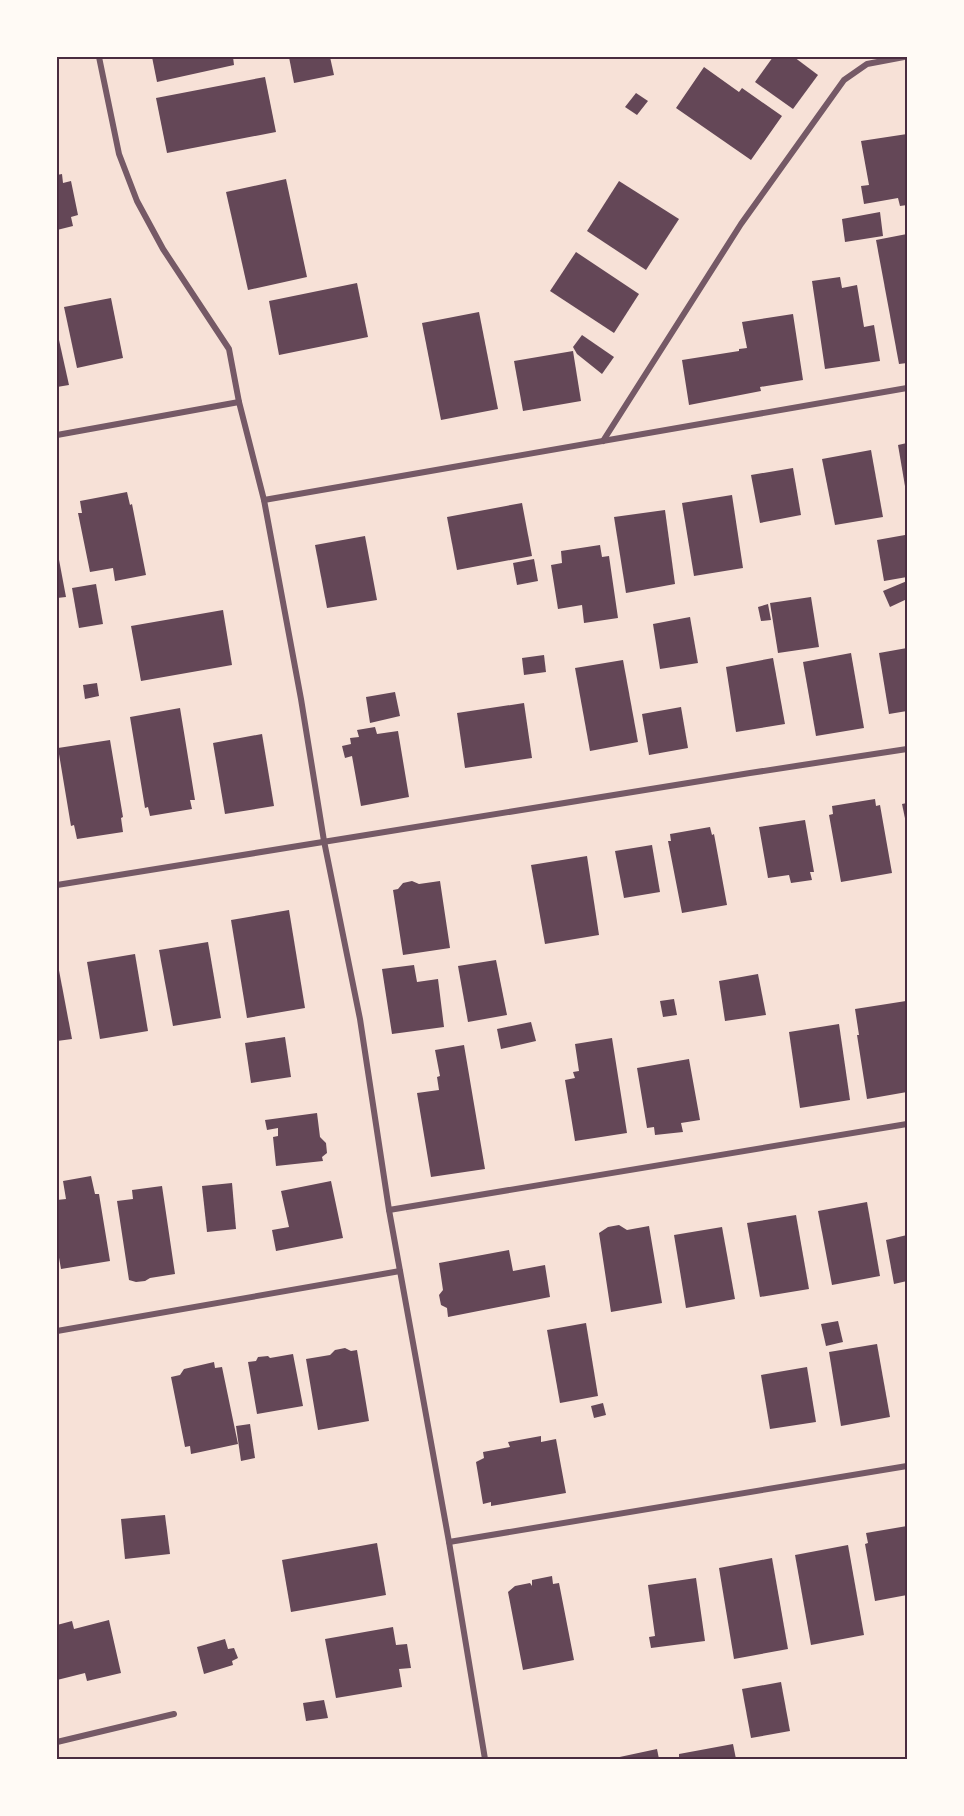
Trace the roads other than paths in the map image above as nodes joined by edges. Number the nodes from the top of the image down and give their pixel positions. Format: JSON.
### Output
{"nodes":[{"id":1,"x":99,"y":57,"type":"edge"},
{"id":2,"x":904,"y":57,"type":"edge"},
{"id":3,"x":907,"y":388,"type":"edge"},
{"id":4,"x":239,"y":402,"type":"junction"},
{"id":5,"x":57,"y":435,"type":"edge"},
{"id":6,"x":603,"y":441,"type":"junction"},
{"id":7,"x":264,"y":500,"type":"junction"},
{"id":8,"x":907,"y":749,"type":"edge"},
{"id":9,"x":324,"y":841,"type":"junction"},
{"id":10,"x":57,"y":885,"type":"edge"},
{"id":11,"x":907,"y":1124,"type":"edge"},
{"id":12,"x":389,"y":1210,"type":"junction"},
{"id":13,"x":400,"y":1270,"type":"junction"},
{"id":14,"x":57,"y":1331,"type":"edge"},
{"id":15,"x":907,"y":1466,"type":"edge"},
{"id":16,"x":449,"y":1542,"type":"junction"},
{"id":17,"x":174,"y":1714,"type":"dead end"},
{"id":18,"x":57,"y":1742,"type":"edge"},
{"id":19,"x":485,"y":1759,"type":"edge"}],
"edges":[{"from":1,"to":4,"type":"street"},
{"from":2,"to":6,"type":"street"},
{"from":3,"to":6,"type":"street"},
{"from":4,"to":5,"type":"street"},
{"from":4,"to":7,"type":"street"},
{"from":6,"to":7,"type":"street"},
{"from":7,"to":9,"type":"street"},
{"from":8,"to":9,"type":"street"},
{"from":9,"to":10,"type":"street"},
{"from":9,"to":12,"type":"street"},
{"from":11,"to":12,"type":"street"},
{"from":12,"to":13,"type":"street"},
{"from":13,"to":14,"type":"street"},
{"from":13,"to":16,"type":"street"},
{"from":15,"to":16,"type":"street"},
{"from":16,"to":19,"type":"street"},
{"from":17,"to":18,"type":"street"}]}
